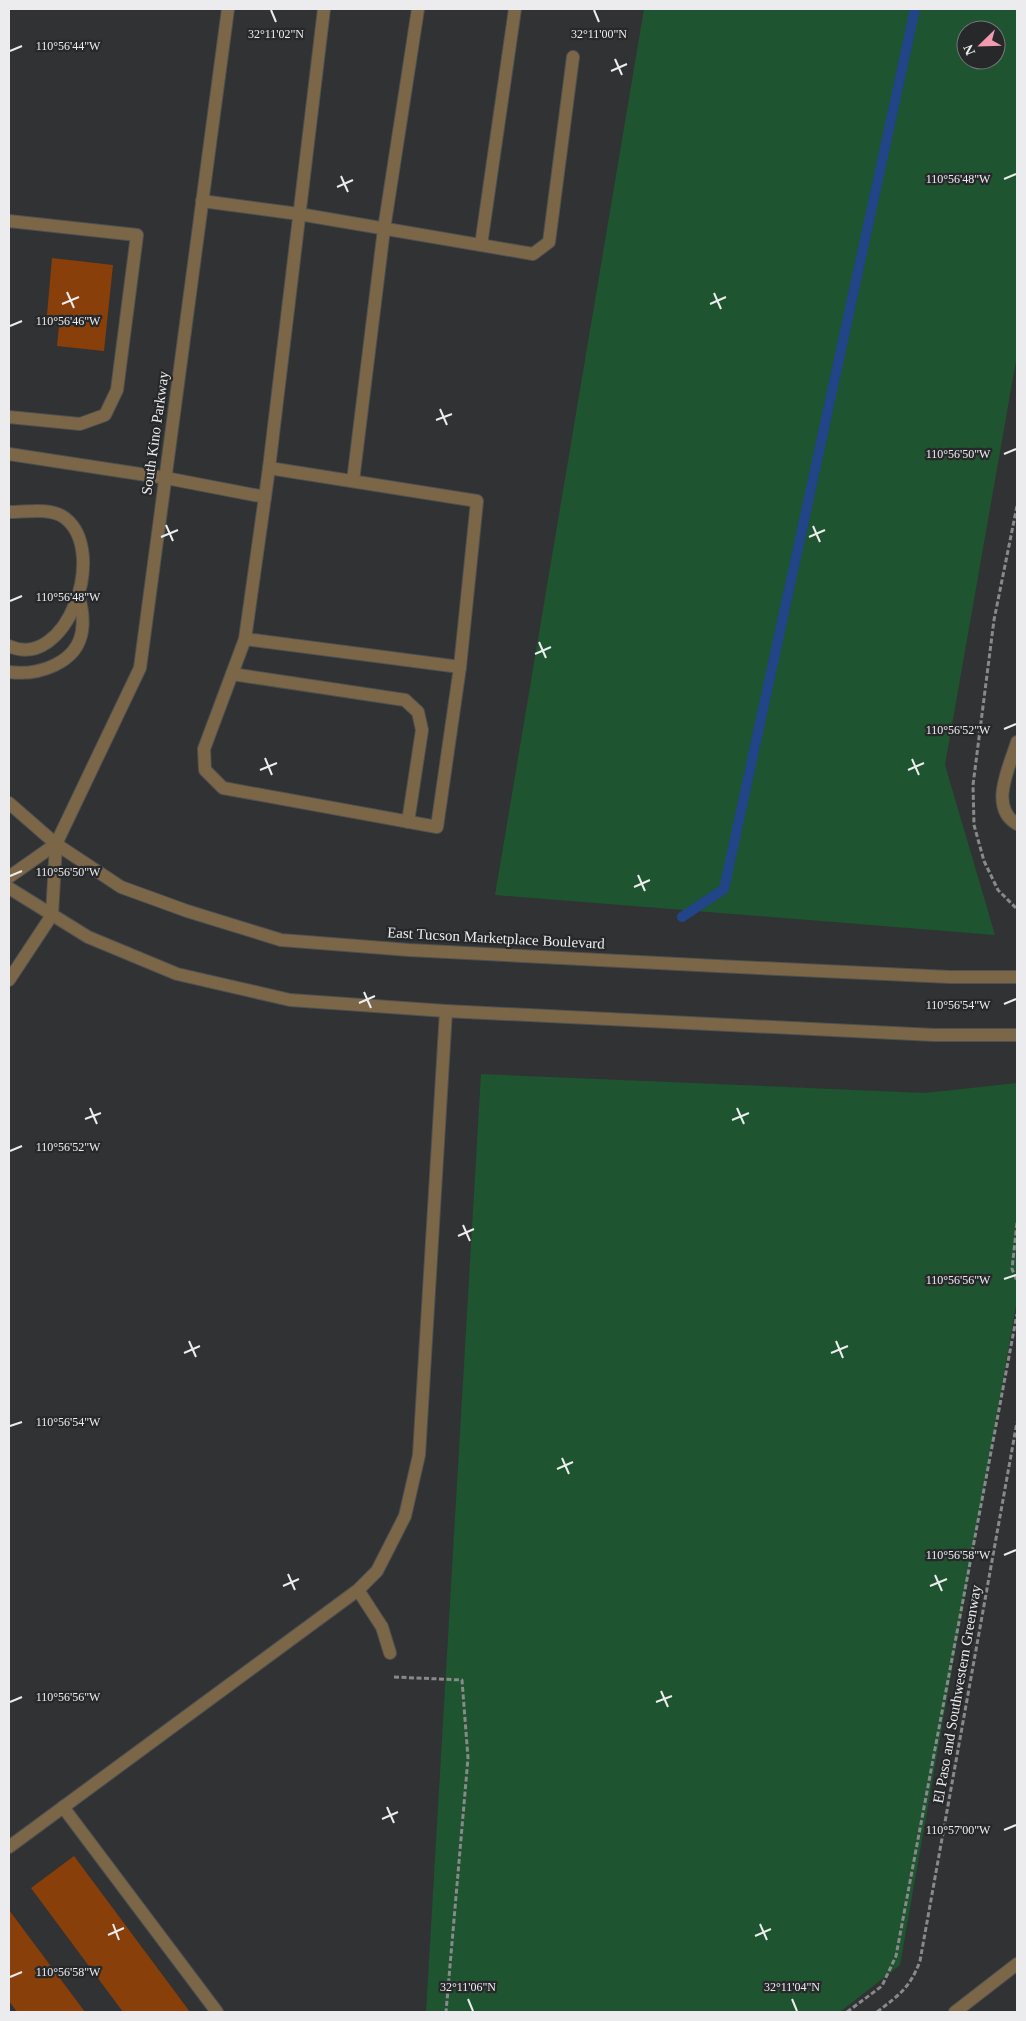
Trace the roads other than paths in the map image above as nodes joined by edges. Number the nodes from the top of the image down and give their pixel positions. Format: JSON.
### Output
{"nodes":[{"id":1,"x":228,"y":9,"type":"edge"},
{"id":2,"x":324,"y":9,"type":"edge"},
{"id":3,"x":418,"y":9,"type":"edge"},
{"id":4,"x":515,"y":9,"type":"edge"},
{"id":5,"x":573,"y":57,"type":"dead end"},
{"id":6,"x":202,"y":201,"type":"junction"},
{"id":7,"x":299,"y":214,"type":"junction"},
{"id":8,"x":9,"y":221,"type":"edge"},
{"id":9,"x":384,"y":229,"type":"junction"},
{"id":10,"x":481,"y":245,"type":"junction"},
{"id":11,"x":9,"y":417,"type":"edge"},
{"id":12,"x":9,"y":454,"type":"edge"},
{"id":13,"x":269,"y":468,"type":"junction"},
{"id":14,"x":166,"y":478,"type":"junction"},
{"id":15,"x":353,"y":482,"type":"junction"},
{"id":16,"x":265,"y":497,"type":"junction"},
{"id":17,"x":9,"y":512,"type":"edge"},
{"id":18,"x":79,"y":597,"type":"junction"},
{"id":19,"x":246,"y":639,"type":"junction"},
{"id":20,"x":9,"y":646,"type":"edge"},
{"id":21,"x":460,"y":666,"type":"junction"},
{"id":22,"x":9,"y":672,"type":"edge"},
{"id":23,"x":232,"y":674,"type":"junction"},
{"id":24,"x":1017,"y":742,"type":"edge"},
{"id":25,"x":9,"y":803,"type":"edge"},
{"id":26,"x":408,"y":822,"type":"junction"},
{"id":27,"x":1017,"y":824,"type":"edge"},
{"id":28,"x":56,"y":844,"type":"junction"},
{"id":29,"x":9,"y":877,"type":"edge"},
{"id":30,"x":9,"y":888,"type":"edge"},
{"id":31,"x":52,"y":915,"type":"junction"},
{"id":32,"x":1017,"y":977,"type":"edge"},
{"id":33,"x":9,"y":980,"type":"edge"},
{"id":34,"x":446,"y":1011,"type":"junction"},
{"id":35,"x":1017,"y":1035,"type":"edge"},
{"id":36,"x":358,"y":1590,"type":"junction"},
{"id":37,"x":390,"y":1653,"type":"dead end"},
{"id":38,"x":63,"y":1807,"type":"junction"},
{"id":39,"x":9,"y":1847,"type":"edge"},
{"id":40,"x":1017,"y":1964,"type":"edge"},
{"id":41,"x":217,"y":2012,"type":"edge"},
{"id":42,"x":955,"y":2012,"type":"edge"}],
"edges":[{"from":1,"to":6,"type":"street","name":"South Kino Parkway"},
{"from":2,"to":7,"type":"street"},
{"from":3,"to":9,"type":"street"},
{"from":4,"to":10,"type":"street"},
{"from":5,"to":10,"type":"street"},
{"from":6,"to":7,"type":"street"},
{"from":6,"to":14,"type":"street","name":"South Kino Parkway"},
{"from":7,"to":9,"type":"street"},
{"from":7,"to":13,"type":"street"},
{"from":8,"to":11,"type":"street"},
{"from":9,"to":10,"type":"street"},
{"from":9,"to":15,"type":"street"},
{"from":12,"to":14,"type":"street"},
{"from":13,"to":15,"type":"street"},
{"from":13,"to":16,"type":"street"},
{"from":14,"to":16,"type":"street"},
{"from":14,"to":28,"type":"street","name":"South Kino Parkway"},
{"from":15,"to":21,"type":"street"},
{"from":16,"to":19,"type":"street"},
{"from":17,"to":18,"type":"street"},
{"from":18,"to":20,"type":"street"},
{"from":18,"to":22,"type":"street"},
{"from":19,"to":21,"type":"street"},
{"from":19,"to":23,"type":"street"},
{"from":21,"to":26,"type":"street"},
{"from":23,"to":26,"type":"street"},
{"from":23,"to":26,"type":"street"},
{"from":24,"to":27,"type":"street"},
{"from":25,"to":28,"type":"street","name":"East Tucson Marketplace Boulevard"},
{"from":28,"to":29,"type":"street"},
{"from":28,"to":31,"type":"street"},
{"from":28,"to":32,"type":"street","name":"East Tucson Marketplace Boulevard"},
{"from":30,"to":31,"type":"street"},
{"from":31,"to":33,"type":"street"},
{"from":31,"to":34,"type":"street"},
{"from":34,"to":35,"type":"street"},
{"from":34,"to":36,"type":"street"},
{"from":36,"to":37,"type":"street"},
{"from":36,"to":38,"type":"street"},
{"from":38,"to":39,"type":"street"},
{"from":38,"to":41,"type":"street"},
{"from":40,"to":42,"type":"street"}]}
